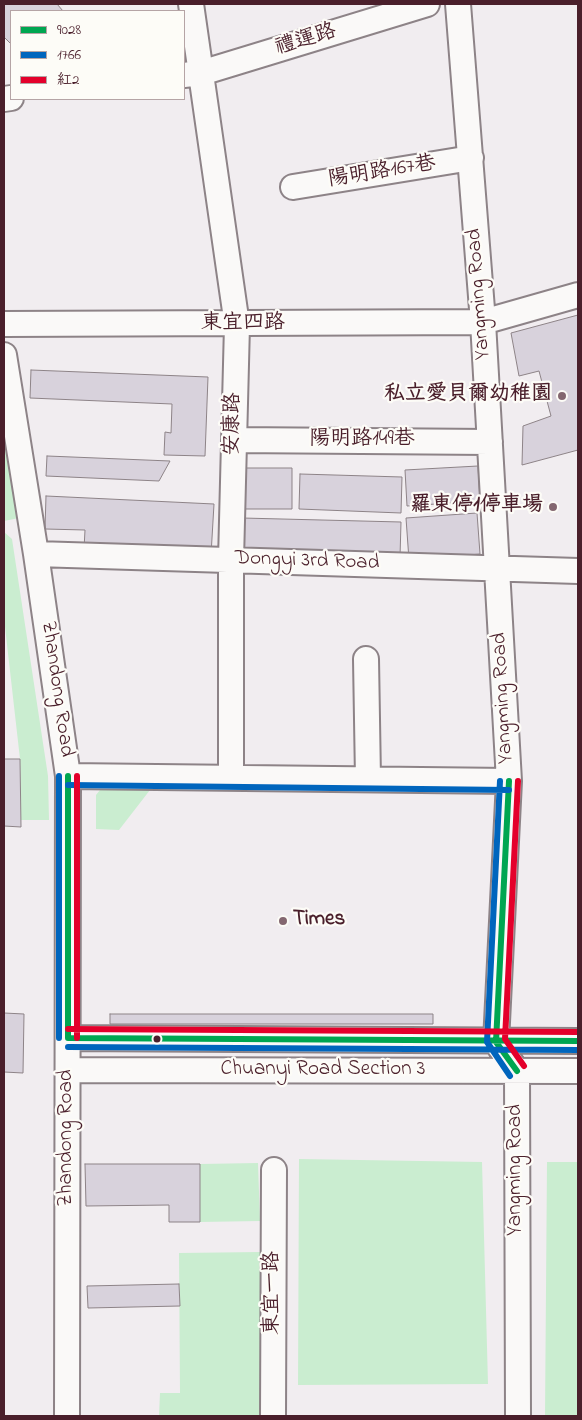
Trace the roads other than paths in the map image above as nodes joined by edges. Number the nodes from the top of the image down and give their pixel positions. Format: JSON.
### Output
{"nodes":[{"id":1,"x":191,"y":4,"type":"edge"},
{"id":2,"x":427,"y":4,"type":"edge"},
{"id":3,"x":458,"y":4,"type":"edge"},
{"id":4,"x":192,"y":74,"type":"edge"},
{"id":5,"x":471,"y":158,"type":"junction"},
{"id":6,"x":293,"y":187,"type":"dead end"},
{"id":7,"x":578,"y":295,"type":"edge"},
{"id":8,"x":483,"y":322,"type":"junction"},
{"id":9,"x":4,"y":324,"type":"edge"},
{"id":10,"x":237,"y":325,"type":"junction"},
{"id":11,"x":4,"y":355,"type":"edge"},
{"id":12,"x":234,"y":440,"type":"junction"},
{"id":13,"x":490,"y":442,"type":"junction"},
{"id":14,"x":36,"y":554,"type":"junction"},
{"id":15,"x":231,"y":560,"type":"junction"},
{"id":16,"x":496,"y":567,"type":"junction"},
{"id":17,"x":578,"y":571,"type":"edge"},
{"id":18,"x":366,"y":659,"type":"dead end"},
{"id":19,"x":68,"y":776,"type":"junction"},
{"id":20,"x":231,"y":778,"type":"junction"},
{"id":21,"x":368,"y":779,"type":"junction"},
{"id":22,"x":509,"y":781,"type":"junction"},
{"id":23,"x":68,"y":1038,"type":"junction"},
{"id":24,"x":578,"y":1041,"type":"edge"},
{"id":25,"x":496,"y":1042,"type":"junction"},
{"id":26,"x":68,"y":1070,"type":"junction"},
{"id":27,"x":517,"y":1071,"type":"junction"},
{"id":28,"x":578,"y":1071,"type":"edge"},
{"id":29,"x":274,"y":1170,"type":"dead end"},
{"id":30,"x":67,"y":1416,"type":"edge"},
{"id":31,"x":274,"y":1416,"type":"edge"},
{"id":32,"x":518,"y":1416,"type":"edge"}],
"edges":[{"from":1,"to":4,"type":"street","name":"安康路"},
{"from":2,"to":4,"type":"street","name":"禮運路"},
{"from":3,"to":5,"type":"street","name":"Yangming Road"},
{"from":4,"to":10,"type":"street","name":"安康路"},
{"from":5,"to":6,"type":"street","name":"陽明路167巷"},
{"from":5,"to":8,"type":"street","name":"Yangming Road"},
{"from":7,"to":8,"type":"street","name":"東宜四路"},
{"from":8,"to":10,"type":"street","name":"東宜四路"},
{"from":8,"to":13,"type":"street","name":"Yangming Road"},
{"from":9,"to":10,"type":"street","name":"東宜四路"},
{"from":10,"to":12,"type":"street","name":"安康路"},
{"from":11,"to":14,"type":"street","name":"Zhandong Road"},
{"from":12,"to":13,"type":"street","name":"陽明路149巷"},
{"from":12,"to":15,"type":"street","name":"安康路"},
{"from":13,"to":16,"type":"street","name":"Yangming Road"},
{"from":14,"to":15,"type":"street","name":"Dongyi 3rd Road"},
{"from":14,"to":19,"type":"street","name":"Zhandong Road"},
{"from":15,"to":16,"type":"street","name":"Dongyi 3rd Road"},
{"from":15,"to":20,"type":"street","name":"安康路"},
{"from":16,"to":17,"type":"street","name":"Dongyi 3rd Road"},
{"from":16,"to":22,"type":"street","name":"Yangming Road"},
{"from":18,"to":21,"type":"street"},
{"from":19,"to":20,"type":"street"},
{"from":19,"to":23,"type":"street","name":"Zhandong Road"},
{"from":20,"to":21,"type":"street"},
{"from":21,"to":22,"type":"street"},
{"from":22,"to":25,"type":"street","name":"Yangming Road"},
{"from":23,"to":25,"type":"street","name":"Chuanyi Road Section 3"},
{"from":23,"to":26,"type":"street","name":"Zhandong Road"},
{"from":24,"to":25,"type":"street","name":"Chuanyi Road Section 3"},
{"from":25,"to":27,"type":"street"},
{"from":26,"to":27,"type":"street","name":"Chuanyi Road Section 3"},
{"from":26,"to":30,"type":"street","name":"Zhandong Road"},
{"from":27,"to":28,"type":"street","name":"Chuanyi Road Section 3"},
{"from":27,"to":32,"type":"street","name":"Yangming Road"},
{"from":29,"to":31,"type":"street","name":"東宜一路"}]}
